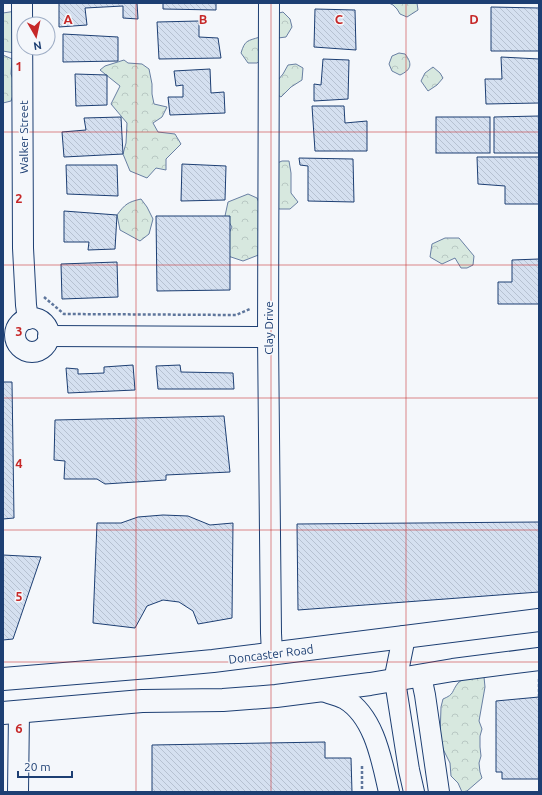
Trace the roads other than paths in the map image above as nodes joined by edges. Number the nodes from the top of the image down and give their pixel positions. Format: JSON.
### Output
{"nodes":[{"id":1,"x":22,"y":3,"type":"edge"},
{"id":2,"x":269,"y":3,"type":"edge"},
{"id":3,"x":28,"y":319,"type":"junction"},
{"id":4,"x":48,"y":336,"type":"junction"},
{"id":5,"x":268,"y":337,"type":"junction"},
{"id":6,"x":11,"y":348,"type":"edge"},
{"id":7,"x":539,"y":620,"type":"edge"},
{"id":8,"x":404,"y":637,"type":"junction"},
{"id":9,"x":272,"y":654,"type":"junction"},
{"id":10,"x":539,"y":659,"type":"edge"},
{"id":11,"x":421,"y":676,"type":"junction"},
{"id":12,"x":10,"y":678,"type":"edge"},
{"id":13,"x":395,"y":680,"type":"junction"},
{"id":14,"x":319,"y":690,"type":"junction"},
{"id":15,"x":11,"y":712,"type":"edge"},
{"id":16,"x":434,"y":756,"type":"junction"},
{"id":17,"x":18,"y":792,"type":"edge"},
{"id":18,"x":389,"y":792,"type":"edge"},
{"id":19,"x":413,"y":792,"type":"edge"},
{"id":20,"x":439,"y":792,"type":"edge"},
{"id":21,"x":454,"y":792,"type":"edge"}],
"edges":[{"from":1,"to":3,"type":"street","name":"Walker Street"},
{"from":2,"to":5,"type":"street","name":"Clay Drive"},
{"from":3,"to":4,"type":"street"},
{"from":3,"to":6,"type":"street"},
{"from":4,"to":5,"type":"street"},
{"from":4,"to":6,"type":"street"},
{"from":5,"to":9,"type":"street","name":"Clay Drive"},
{"from":7,"to":8,"type":"main road","name":"Doncaster Road"},
{"from":8,"to":9,"type":"main road","name":"Doncaster Road"},
{"from":8,"to":11,"type":"main road"},
{"from":8,"to":13,"type":"main road"},
{"from":9,"to":12,"type":"main road","name":"Doncaster Road"},
{"from":10,"to":11,"type":"main road"},
{"from":11,"to":13,"type":"main road"},
{"from":11,"to":16,"type":"street"},
{"from":12,"to":15,"type":"main road"},
{"from":13,"to":14,"type":"main road"},
{"from":13,"to":19,"type":"street"},
{"from":14,"to":15,"type":"main road"},
{"from":14,"to":18,"type":"street"},
{"from":15,"to":17,"type":"street"},
{"from":16,"to":20,"type":"street"},
{"from":16,"to":21,"type":"street"}]}
